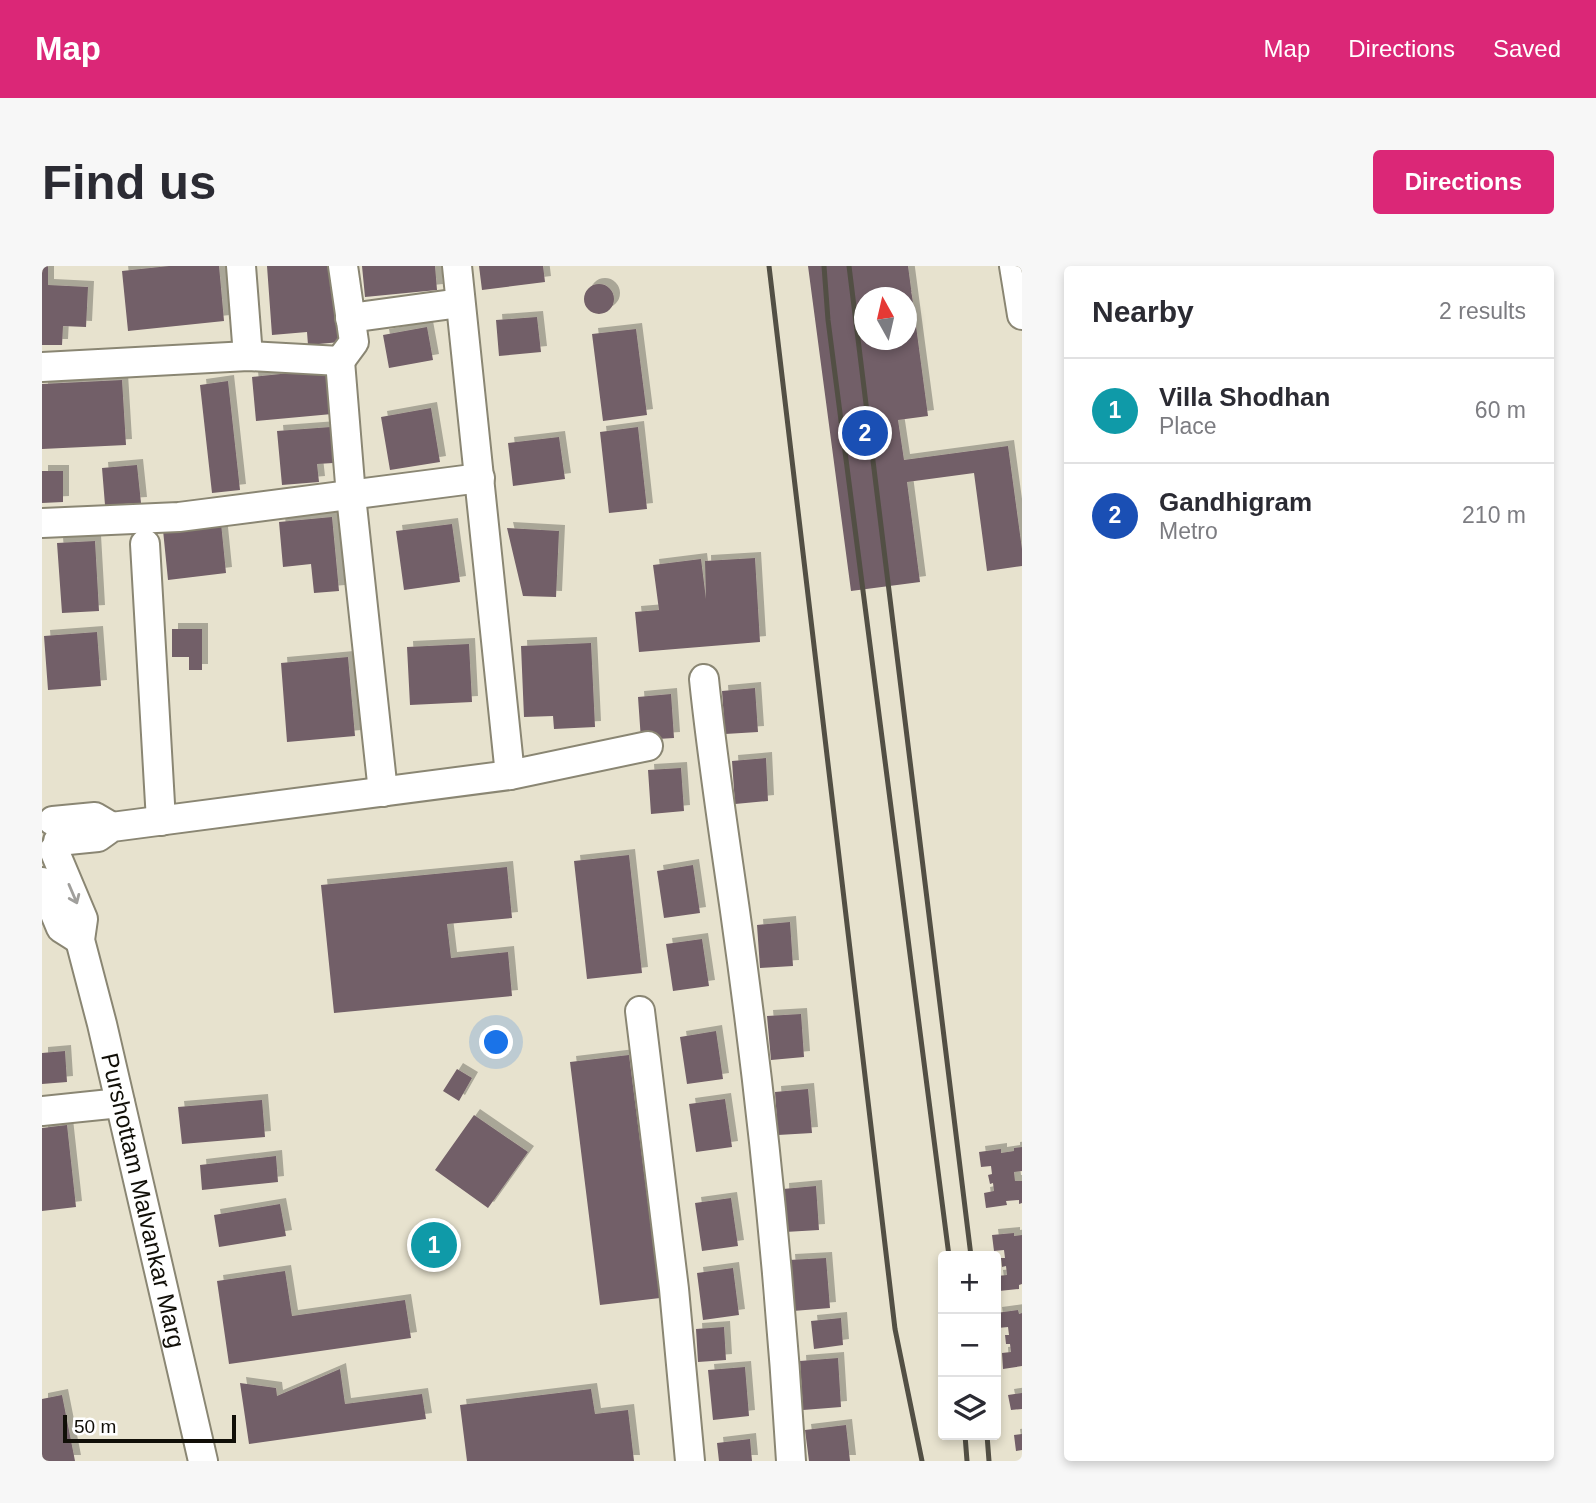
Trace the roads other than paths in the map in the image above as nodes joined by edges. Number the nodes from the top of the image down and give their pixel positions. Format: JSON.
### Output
{"nodes":[{"id":1,"x":240,"y":266,"type":"edge"},
{"id":2,"x":343,"y":266,"type":"edge"},
{"id":3,"x":457,"y":266,"type":"edge"},
{"id":4,"x":1014,"y":266,"type":"edge"},
{"id":5,"x":460,"y":303,"type":"junction"},
{"id":6,"x":1022,"y":315,"type":"edge"},
{"id":7,"x":350,"y":318,"type":"junction"},
{"id":8,"x":248,"y":356,"type":"junction"},
{"id":9,"x":340,"y":360,"type":"junction"},
{"id":10,"x":42,"y":367,"type":"edge"},
{"id":11,"x":480,"y":478,"type":"junction"},
{"id":12,"x":351,"y":496,"type":"junction"},
{"id":13,"x":42,"y":523,"type":"edge"},
{"id":14,"x":145,"y":544,"type":"dead end"},
{"id":15,"x":704,"y":679,"type":"dead end"},
{"id":16,"x":648,"y":746,"type":"dead end"},
{"id":17,"x":510,"y":775,"type":"junction"},
{"id":18,"x":383,"y":792,"type":"junction"},
{"id":19,"x":161,"y":821,"type":"junction"},
{"id":20,"x":50,"y":837,"type":"edge"},
{"id":21,"x":42,"y":882,"type":"edge"},
{"id":22,"x":80,"y":940,"type":"junction"},
{"id":23,"x":640,"y":1012,"type":"dead end"},
{"id":24,"x":120,"y":1103,"type":"junction"},
{"id":25,"x":42,"y":1111,"type":"edge"},
{"id":26,"x":204,"y":1461,"type":"edge"},
{"id":27,"x":690,"y":1461,"type":"edge"},
{"id":28,"x":790,"y":1461,"type":"edge"}],
"edges":[{"from":1,"to":8,"type":"street"},
{"from":2,"to":7,"type":"street"},
{"from":3,"to":5,"type":"street"},
{"from":4,"to":6,"type":"street"},
{"from":5,"to":7,"type":"street"},
{"from":5,"to":11,"type":"street"},
{"from":7,"to":9,"type":"street"},
{"from":8,"to":9,"type":"street"},
{"from":8,"to":10,"type":"street"},
{"from":9,"to":12,"type":"street"},
{"from":11,"to":12,"type":"street"},
{"from":11,"to":17,"type":"street"},
{"from":12,"to":13,"type":"street"},
{"from":12,"to":18,"type":"street"},
{"from":14,"to":19,"type":"street"},
{"from":15,"to":28,"type":"street"},
{"from":16,"to":17,"type":"street"},
{"from":17,"to":18,"type":"street"},
{"from":18,"to":19,"type":"street"},
{"from":19,"to":20,"type":"street"},
{"from":20,"to":22,"type":"street","name":"Purshottam Malvankar Marg","one_way":true},
{"from":21,"to":22,"type":"street"},
{"from":22,"to":24,"type":"street","name":"Purshottam Malvankar Marg"},
{"from":23,"to":27,"type":"street"},
{"from":24,"to":25,"type":"street"},
{"from":24,"to":26,"type":"street","name":"Purshottam Malvankar Marg"}]}
